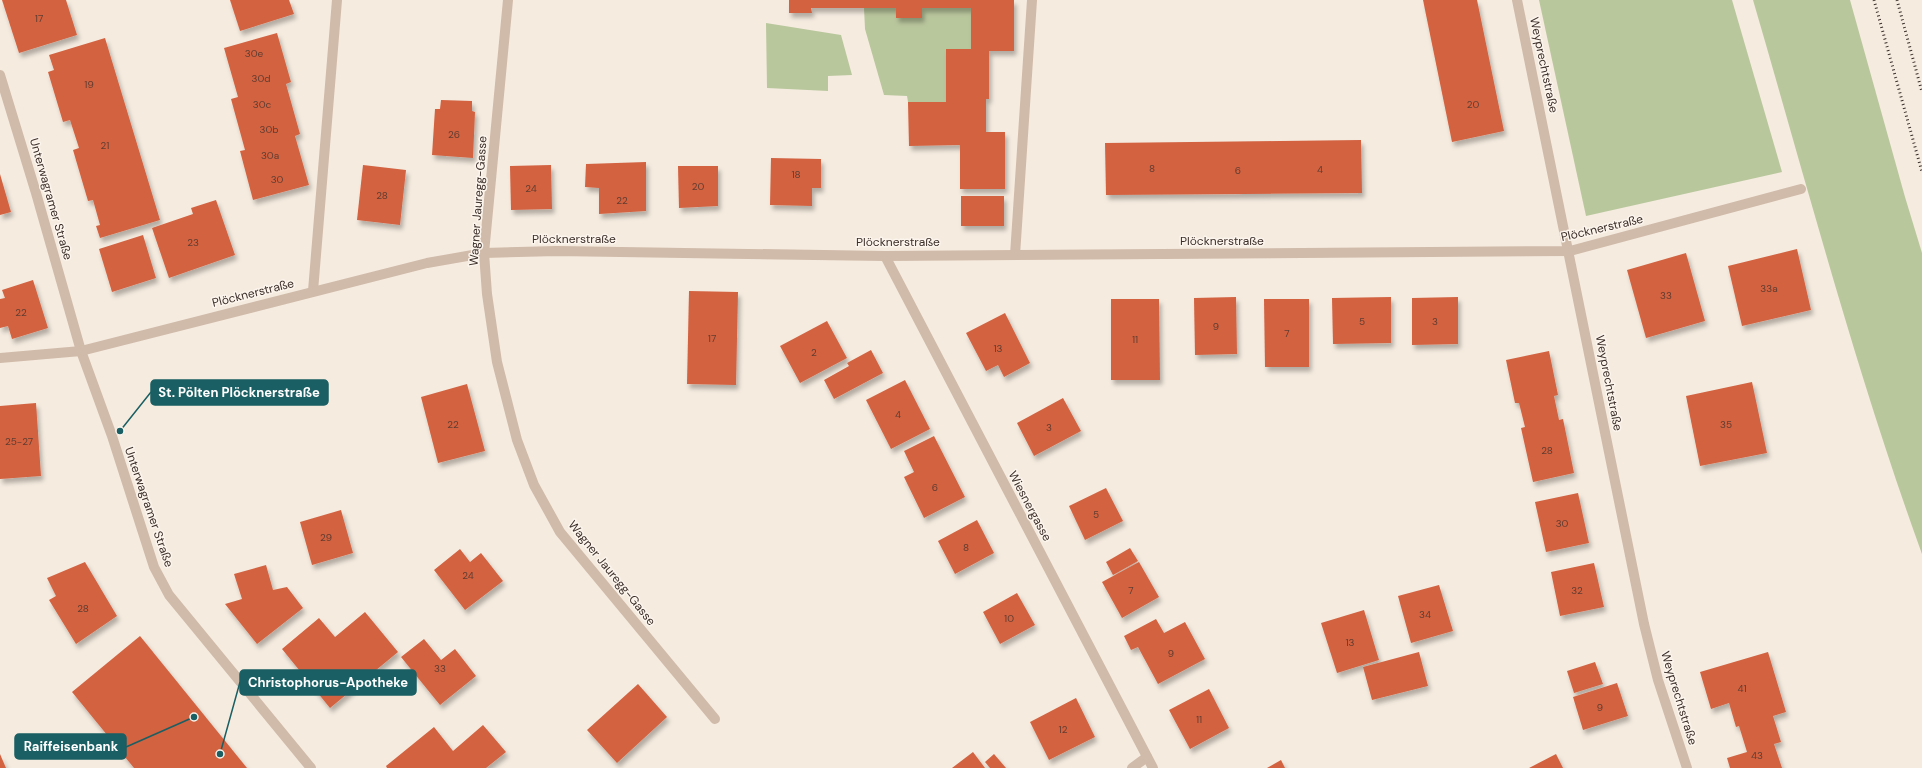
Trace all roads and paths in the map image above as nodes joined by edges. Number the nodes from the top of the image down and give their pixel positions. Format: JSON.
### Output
{"nodes":[{"id":1,"x":337,"y":0,"type":"edge"},
{"id":2,"x":508,"y":0,"type":"edge"},
{"id":3,"x":1032,"y":0,"type":"edge"},
{"id":4,"x":1517,"y":0,"type":"edge"},
{"id":5,"x":0,"y":75,"type":"edge"},
{"id":6,"x":1801,"y":189,"type":"dead end"},
{"id":7,"x":1570,"y":251,"type":"junction"},
{"id":8,"x":484,"y":254,"type":"junction"},
{"id":9,"x":1015,"y":255,"type":"junction"},
{"id":10,"x":885,"y":256,"type":"junction"},
{"id":11,"x":313,"y":291,"type":"junction"},
{"id":12,"x":81,"y":351,"type":"junction"},
{"id":13,"x":0,"y":358,"type":"edge"},
{"id":14,"x":715,"y":719,"type":"dead end"},
{"id":15,"x":1147,"y":757,"type":"junction"},
{"id":16,"x":310,"y":768,"type":"edge"},
{"id":17,"x":1132,"y":768,"type":"edge"},
{"id":18,"x":1153,"y":768,"type":"edge"},
{"id":19,"x":1687,"y":768,"type":"edge"}],
"edges":[{"from":1,"to":11,"type":"street"},
{"from":2,"to":8,"type":"street","name":"Wagner Jauregg-Gasse"},
{"from":3,"to":9,"type":"street"},
{"from":4,"to":7,"type":"street","name":"Weyprechtstraße"},
{"from":5,"to":12,"type":"street","name":"Unterwagramer Straße"},
{"from":6,"to":7,"type":"street","name":"Plöcknerstraße"},
{"from":7,"to":9,"type":"street","name":"Plöcknerstraße"},
{"from":7,"to":19,"type":"street","name":"Weyprechtstraße"},
{"from":8,"to":10,"type":"street","name":"Plöcknerstraße"},
{"from":8,"to":11,"type":"street","name":"Plöcknerstraße"},
{"from":8,"to":14,"type":"street","name":"Wagner Jauregg-Gasse"},
{"from":9,"to":10,"type":"street","name":"Plöcknerstraße"},
{"from":10,"to":15,"type":"street","name":"Wiesnergasse"},
{"from":11,"to":12,"type":"street","name":"Plöcknerstraße"},
{"from":12,"to":13,"type":"street","name":"Plöcknerstraße"},
{"from":12,"to":16,"type":"street","name":"Unterwagramer Straße"},
{"from":15,"to":17,"type":"street"},
{"from":15,"to":18,"type":"street","name":"Wiesnergasse"}]}
